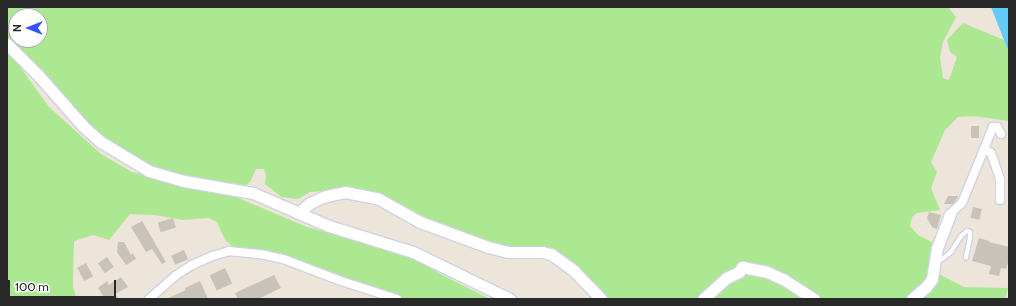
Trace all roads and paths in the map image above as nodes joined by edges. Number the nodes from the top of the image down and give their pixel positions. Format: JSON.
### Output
{"nodes":[{"id":1,"x":7,"y":44,"type":"edge"},
{"id":2,"x":1001,"y":134,"type":"dead end"},
{"id":3,"x":984,"y":149,"type":"junction"},
{"id":4,"x":1000,"y":200,"type":"dead end"},
{"id":5,"x":298,"y":213,"type":"junction"},
{"id":6,"x":950,"y":214,"type":"joint"},
{"id":7,"x":966,"y":258,"type":"dead end"},
{"id":8,"x":935,"y":265,"type":"junction"},
{"id":9,"x":149,"y":299,"type":"edge"},
{"id":10,"x":397,"y":299,"type":"edge"},
{"id":11,"x":510,"y":299,"type":"edge"},
{"id":12,"x":601,"y":299,"type":"edge"},
{"id":13,"x":703,"y":299,"type":"edge"},
{"id":14,"x":814,"y":299,"type":"edge"},
{"id":15,"x":912,"y":299,"type":"edge"}],
"edges":[{"from":1,"to":5,"type":"street"},
{"from":2,"to":3,"type":"street"},
{"from":3,"to":4,"type":"street"},
{"from":3,"to":6,"type":"street"},
{"from":5,"to":11,"type":"street"},
{"from":5,"to":12,"type":"street"},
{"from":6,"to":8,"type":"street"},
{"from":7,"to":8,"type":"lane"},
{"from":8,"to":15,"type":"street"},
{"from":9,"to":10,"type":"street"},
{"from":13,"to":14,"type":"street"}]}
